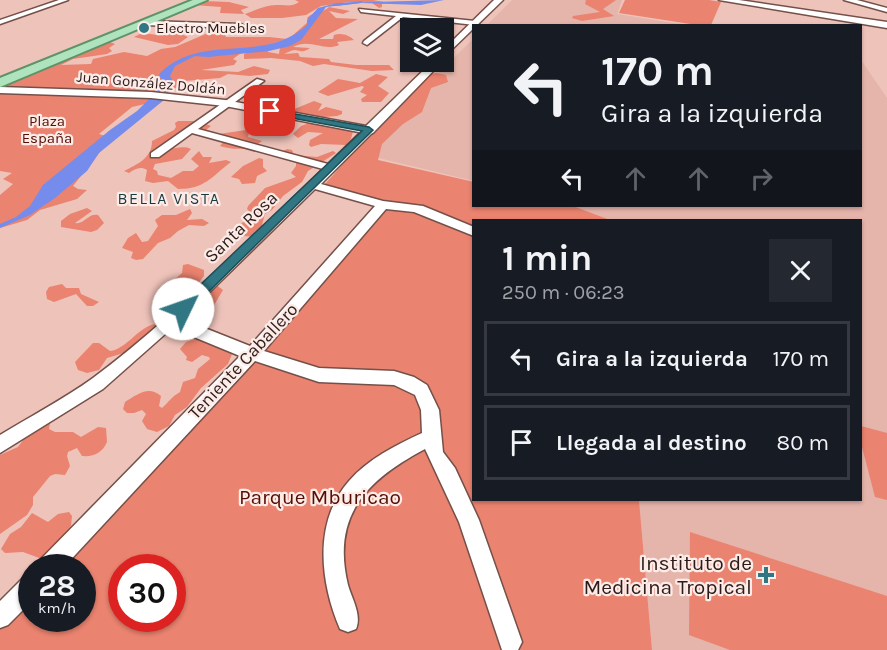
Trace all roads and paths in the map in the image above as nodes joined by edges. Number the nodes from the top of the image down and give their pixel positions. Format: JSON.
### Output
{"nodes":[{"id":1,"x":65,"y":0,"type":"edge"},
{"id":2,"x":192,"y":0,"type":"edge"},
{"id":3,"x":202,"y":0,"type":"edge"},
{"id":4,"x":499,"y":0,"type":"edge"},
{"id":5,"x":723,"y":0,"type":"edge"},
{"id":6,"x":848,"y":0,"type":"edge"},
{"id":7,"x":361,"y":10,"type":"dead end"},
{"id":8,"x":887,"y":10,"type":"edge"},
{"id":9,"x":0,"y":14,"type":"edge"},
{"id":10,"x":401,"y":15,"type":"junction"},
{"id":11,"x":16,"y":17,"type":"junction"},
{"id":12,"x":0,"y":22,"type":"edge"},
{"id":13,"x":146,"y":23,"type":"junction"},
{"id":14,"x":475,"y":23,"type":"joint"},
{"id":15,"x":887,"y":25,"type":"edge"},
{"id":16,"x":241,"y":26,"type":"dead end"},
{"id":17,"x":472,"y":26,"type":"edge"},
{"id":18,"x":367,"y":43,"type":"dead end"},
{"id":19,"x":454,"y":44,"type":"edge"},
{"id":20,"x":427,"y":72,"type":"edge"},
{"id":21,"x":2,"y":79,"type":"edge"},
{"id":22,"x":260,"y":81,"type":"dead end"},
{"id":23,"x":0,"y":90,"type":"edge"},
{"id":24,"x":225,"y":103,"type":"junction"},
{"id":25,"x":192,"y":130,"type":"junction"},
{"id":26,"x":369,"y":130,"type":"junction"},
{"id":27,"x":155,"y":155,"type":"dead end"},
{"id":28,"x":331,"y":168,"type":"junction"},
{"id":29,"x":313,"y":185,"type":"junction"},
{"id":30,"x":383,"y":205,"type":"junction"},
{"id":31,"x":472,"y":231,"type":"edge"},
{"id":32,"x":170,"y":321,"type":"junction"},
{"id":33,"x":251,"y":355,"type":"junction"},
{"id":34,"x":431,"y":437,"type":"junction"},
{"id":35,"x":0,"y":445,"type":"edge"},
{"id":36,"x":61,"y":554,"type":"edge"},
{"id":37,"x":18,"y":599,"type":"edge"},
{"id":38,"x":0,"y":617,"type":"edge"},
{"id":39,"x":348,"y":621,"type":"dead end"},
{"id":40,"x":510,"y":642,"type":"dead end"}],
"edges":[{"from":1,"to":11,"type":"street"},
{"from":2,"to":21,"type":"main road"},
{"from":3,"to":13,"type":"main road"},
{"from":4,"to":14,"type":"street"},
{"from":5,"to":15,"type":"street"},
{"from":6,"to":8,"type":"street"},
{"from":7,"to":10,"type":"street"},
{"from":9,"to":11,"type":"street"},
{"from":10,"to":14,"type":"street"},
{"from":10,"to":18,"type":"street"},
{"from":11,"to":12,"type":"street"},
{"from":13,"to":16,"type":"street"},
{"from":13,"to":21,"type":"main road"},
{"from":17,"to":19,"type":"street"},
{"from":20,"to":26,"type":"street","name":"Santa Rosa"},
{"from":22,"to":24,"type":"street"},
{"from":23,"to":24,"type":"street","name":"Juan González Doldán"},
{"from":24,"to":25,"type":"street"},
{"from":24,"to":26,"type":"street","name":"Juan González Doldán"},
{"from":25,"to":27,"type":"street"},
{"from":25,"to":28,"type":"street"},
{"from":26,"to":28,"type":"street","name":"Santa Rosa"},
{"from":28,"to":29,"type":"street","name":"Santa Rosa"},
{"from":29,"to":30,"type":"street"},
{"from":29,"to":32,"type":"street","name":"Santa Rosa"},
{"from":30,"to":31,"type":"street"},
{"from":30,"to":33,"type":"street","name":"Teniente Caballero"},
{"from":32,"to":33,"type":"street"},
{"from":32,"to":35,"type":"street","name":"Santa Rosa"},
{"from":33,"to":34,"type":"street"},
{"from":33,"to":36,"type":"street","name":"Teniente Caballero"},
{"from":34,"to":39,"type":"street"},
{"from":34,"to":40,"type":"street"},
{"from":37,"to":38,"type":"street"}]}
